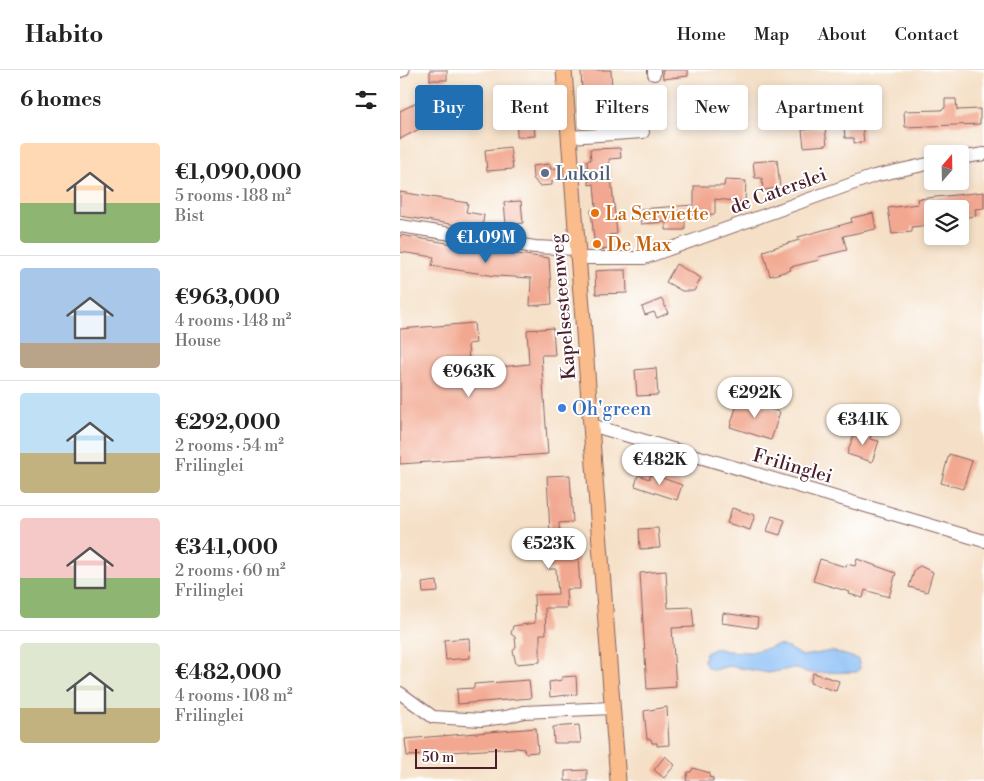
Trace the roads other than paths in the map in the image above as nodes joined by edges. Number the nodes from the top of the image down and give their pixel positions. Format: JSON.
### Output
{"nodes":[{"id":1,"x":564,"y":70,"type":"edge"},
{"id":2,"x":643,"y":132,"type":"dead end"},
{"id":3,"x":569,"y":138,"type":"junction"},
{"id":4,"x":984,"y":154,"type":"edge"},
{"id":5,"x":969,"y":156,"type":"edge"},
{"id":6,"x":924,"y":165,"type":"edge"},
{"id":7,"x":400,"y":226,"type":"edge"},
{"id":8,"x":577,"y":253,"type":"junction"},
{"id":9,"x":591,"y":425,"type":"junction"},
{"id":10,"x":984,"y":541,"type":"edge"},
{"id":11,"x":400,"y":693,"type":"edge"},
{"id":12,"x":612,"y":708,"type":"junction"},
{"id":13,"x":618,"y":781,"type":"edge"}],
"edges":[{"from":1,"to":3,"type":"main road","name":"Kapelsesteenweg"},
{"from":2,"to":3,"type":"street"},
{"from":3,"to":8,"type":"main road","name":"Kapelsesteenweg"},
{"from":4,"to":5,"type":"street"},
{"from":6,"to":8,"type":"street","name":"de Caterslei"},
{"from":7,"to":8,"type":"street","name":"de Caterslei"},
{"from":8,"to":9,"type":"main road","name":"Kapelsesteenweg"},
{"from":9,"to":10,"type":"street","name":"Frilinglei"},
{"from":9,"to":12,"type":"main road","name":"Kapelsesteenweg"},
{"from":11,"to":12,"type":"street"},
{"from":12,"to":13,"type":"main road","name":"Kapelsesteenweg"}]}
